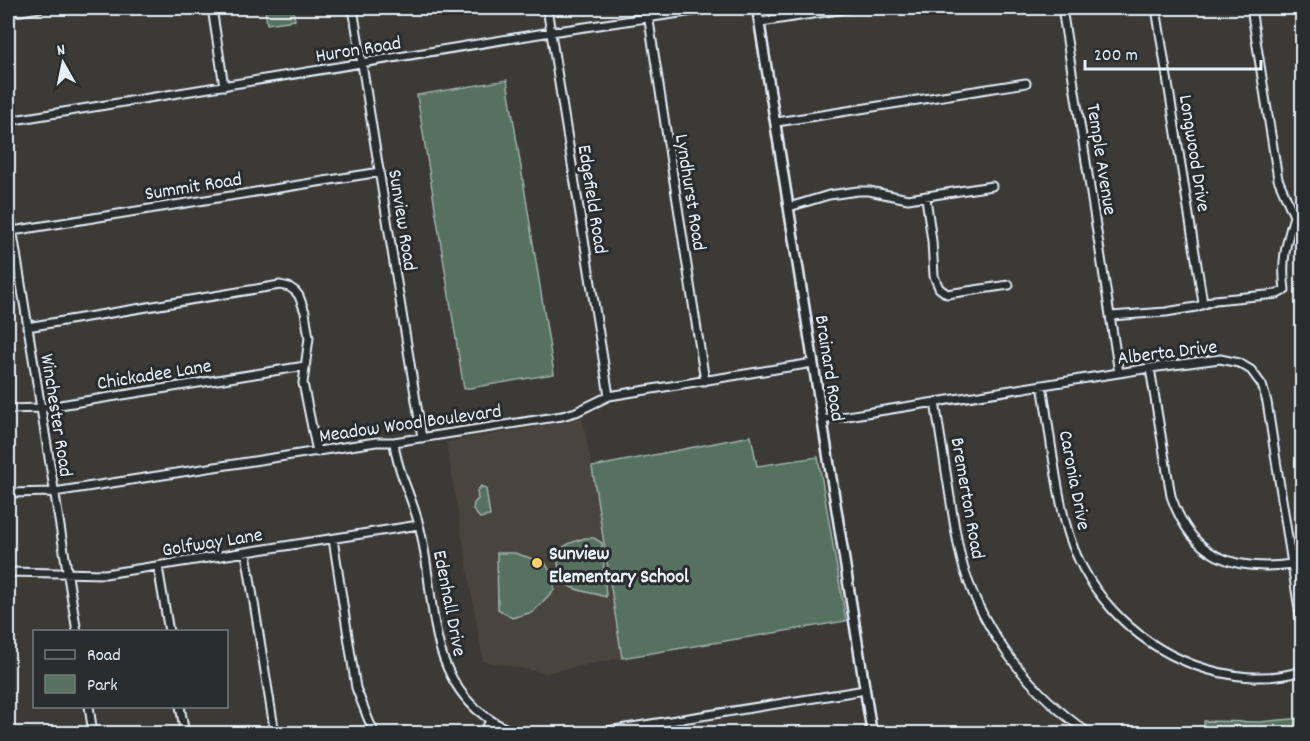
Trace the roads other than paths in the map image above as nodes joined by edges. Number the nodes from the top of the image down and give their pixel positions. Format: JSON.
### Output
{"nodes":[{"id":1,"x":40,"y":8,"type":"edge"},
{"id":2,"x":212,"y":8,"type":"edge"},
{"id":3,"x":353,"y":8,"type":"edge"},
{"id":4,"x":547,"y":8,"type":"edge"},
{"id":5,"x":647,"y":8,"type":"edge"},
{"id":6,"x":714,"y":8,"type":"edge"},
{"id":7,"x":757,"y":8,"type":"edge"},
{"id":8,"x":851,"y":8,"type":"edge"},
{"id":9,"x":1062,"y":8,"type":"edge"},
{"id":10,"x":1156,"y":8,"type":"edge"},
{"id":11,"x":1251,"y":8,"type":"edge"},
{"id":12,"x":8,"y":13,"type":"edge"},
{"id":13,"x":649,"y":18,"type":"junction"},
{"id":14,"x":761,"y":22,"type":"junction"},
{"id":15,"x":550,"y":32,"type":"junction"},
{"id":16,"x":362,"y":64,"type":"junction"},
{"id":17,"x":1026,"y":83,"type":"dead end"},
{"id":18,"x":224,"y":86,"type":"junction"},
{"id":19,"x":8,"y":121,"type":"edge"},
{"id":20,"x":777,"y":122,"type":"junction"},
{"id":21,"x":380,"y":172,"type":"junction"},
{"id":22,"x":992,"y":186,"type":"dead end"},
{"id":23,"x":926,"y":198,"type":"junction"},
{"id":24,"x":8,"y":203,"type":"edge"},
{"id":25,"x":789,"y":207,"type":"junction"},
{"id":26,"x":1294,"y":216,"type":"junction"},
{"id":27,"x":1302,"y":220,"type":"edge"},
{"id":28,"x":12,"y":231,"type":"junction"},
{"id":29,"x":1009,"y":285,"type":"dead end"},
{"id":30,"x":1203,"y":303,"type":"junction"},
{"id":31,"x":1111,"y":316,"type":"junction"},
{"id":32,"x":27,"y":327,"type":"junction"},
{"id":33,"x":813,"y":363,"type":"junction"},
{"id":34,"x":305,"y":366,"type":"junction"},
{"id":35,"x":1150,"y":368,"type":"junction"},
{"id":36,"x":1119,"y":373,"type":"junction"},
{"id":37,"x":705,"y":381,"type":"junction"},
{"id":38,"x":1042,"y":385,"type":"junction"},
{"id":39,"x":609,"y":396,"type":"junction"},
{"id":40,"x":935,"y":402,"type":"junction"},
{"id":41,"x":40,"y":408,"type":"junction"},
{"id":42,"x":8,"y":409,"type":"edge"},
{"id":43,"x":822,"y":420,"type":"junction"},
{"id":44,"x":422,"y":438,"type":"junction"},
{"id":45,"x":394,"y":442,"type":"junction"},
{"id":46,"x":318,"y":452,"type":"junction"},
{"id":47,"x":54,"y":492,"type":"junction"},
{"id":48,"x":8,"y":493,"type":"edge"},
{"id":49,"x":419,"y":525,"type":"junction"},
{"id":50,"x":333,"y":539,"type":"junction"},
{"id":51,"x":246,"y":553,"type":"junction"},
{"id":52,"x":1292,"y":564,"type":"junction"},
{"id":53,"x":158,"y":567,"type":"junction"},
{"id":54,"x":8,"y":572,"type":"edge"},
{"id":55,"x":68,"y":573,"type":"junction"},
{"id":56,"x":1302,"y":629,"type":"edge"},
{"id":57,"x":77,"y":630,"type":"edge"},
{"id":58,"x":168,"y":630,"type":"edge"},
{"id":59,"x":1302,"y":669,"type":"edge"},
{"id":60,"x":865,"y":690,"type":"junction"},
{"id":61,"x":89,"y":708,"type":"edge"},
{"id":62,"x":180,"y":708,"type":"edge"},
{"id":63,"x":490,"y":722,"type":"junction"},
{"id":64,"x":93,"y":734,"type":"edge"},
{"id":65,"x":184,"y":734,"type":"edge"},
{"id":66,"x":275,"y":734,"type":"edge"},
{"id":67,"x":375,"y":734,"type":"edge"},
{"id":68,"x":483,"y":734,"type":"edge"},
{"id":69,"x":524,"y":734,"type":"edge"},
{"id":70,"x":588,"y":734,"type":"edge"},
{"id":71,"x":872,"y":734,"type":"edge"},
{"id":72,"x":1090,"y":734,"type":"edge"}],
"edges":[{"from":1,"to":12,"type":"street"},
{"from":2,"to":18,"type":"street"},
{"from":3,"to":16,"type":"street","name":"Sunview Road"},
{"from":4,"to":15,"type":"street","name":"Edgefield Road"},
{"from":5,"to":13,"type":"street","name":"Lyndhurst Road"},
{"from":6,"to":13,"type":"street","name":"Huron Road"},
{"from":7,"to":14,"type":"main road","name":"Brainard Road"},
{"from":8,"to":14,"type":"street"},
{"from":9,"to":31,"type":"street","name":"Temple Avenue"},
{"from":10,"to":30,"type":"street","name":"Longwood Drive"},
{"from":11,"to":26,"type":"street"},
{"from":13,"to":15,"type":"street","name":"Huron Road"},
{"from":13,"to":37,"type":"street","name":"Lyndhurst Road"},
{"from":14,"to":20,"type":"main road","name":"Brainard Road"},
{"from":15,"to":16,"type":"street","name":"Huron Road"},
{"from":15,"to":39,"type":"street","name":"Edgefield Road"},
{"from":16,"to":18,"type":"street","name":"Huron Road"},
{"from":16,"to":21,"type":"street","name":"Sunview Road"},
{"from":17,"to":20,"type":"street"},
{"from":18,"to":19,"type":"street","name":"Huron Road"},
{"from":20,"to":25,"type":"main road","name":"Brainard Road"},
{"from":21,"to":28,"type":"street","name":"Summit Road"},
{"from":21,"to":44,"type":"street","name":"Sunview Road"},
{"from":22,"to":23,"type":"street"},
{"from":23,"to":25,"type":"street"},
{"from":23,"to":29,"type":"street"},
{"from":24,"to":28,"type":"street","name":"Winchester Road"},
{"from":25,"to":33,"type":"main road","name":"Brainard Road"},
{"from":26,"to":27,"type":"street"},
{"from":26,"to":30,"type":"street"},
{"from":28,"to":32,"type":"street","name":"Winchester Road"},
{"from":30,"to":31,"type":"street"},
{"from":31,"to":36,"type":"street","name":"Temple Avenue"},
{"from":32,"to":34,"type":"street"},
{"from":32,"to":41,"type":"street","name":"Winchester Road"},
{"from":33,"to":37,"type":"street","name":"Meadow Wood Boulevard"},
{"from":33,"to":43,"type":"main road","name":"Brainard Road"},
{"from":34,"to":41,"type":"street","name":"Chickadee Lane"},
{"from":34,"to":46,"type":"street"},
{"from":35,"to":36,"type":"street","name":"Alberta Drive"},
{"from":35,"to":52,"type":"street"},
{"from":35,"to":52,"type":"street","name":"Alberta Drive"},
{"from":36,"to":38,"type":"street","name":"Alberta Drive"},
{"from":37,"to":39,"type":"street","name":"Meadow Wood Boulevard"},
{"from":38,"to":40,"type":"street","name":"Alberta Drive"},
{"from":38,"to":59,"type":"street","name":"Caronia Drive"},
{"from":39,"to":44,"type":"street","name":"Meadow Wood Boulevard"},
{"from":40,"to":43,"type":"street","name":"Alberta Drive"},
{"from":40,"to":72,"type":"street","name":"Bremerton Road"},
{"from":41,"to":42,"type":"street","name":"Chickadee Lane"},
{"from":41,"to":47,"type":"street","name":"Winchester Road"},
{"from":43,"to":60,"type":"main road","name":"Brainard Road"},
{"from":44,"to":45,"type":"street","name":"Meadow Wood Boulevard"},
{"from":45,"to":46,"type":"street","name":"Meadow Wood Boulevard"},
{"from":45,"to":49,"type":"street","name":"Edenhall Drive"},
{"from":46,"to":47,"type":"street","name":"Meadow Wood Boulevard"},
{"from":47,"to":48,"type":"street","name":"Meadow Wood Boulevard"},
{"from":47,"to":55,"type":"street","name":"Winchester Road"},
{"from":49,"to":50,"type":"street","name":"Golfway Lane"},
{"from":49,"to":63,"type":"street","name":"Edenhall Drive"},
{"from":50,"to":51,"type":"street","name":"Golfway Lane"},
{"from":50,"to":67,"type":"street"},
{"from":51,"to":53,"type":"street","name":"Golfway Lane"},
{"from":51,"to":66,"type":"street"},
{"from":52,"to":56,"type":"street","name":"Alberta Drive"},
{"from":53,"to":55,"type":"street","name":"Golfway Lane"},
{"from":53,"to":58,"type":"street"},
{"from":54,"to":55,"type":"street","name":"Golfway Lane"},
{"from":55,"to":57,"type":"street","name":"Winchester Road"},
{"from":60,"to":70,"type":"street"},
{"from":60,"to":71,"type":"main road","name":"Brainard Road"},
{"from":61,"to":64,"type":"street"},
{"from":62,"to":65,"type":"street"},
{"from":63,"to":68,"type":"street"},
{"from":63,"to":69,"type":"street","name":"Edenhall Drive"}]}
